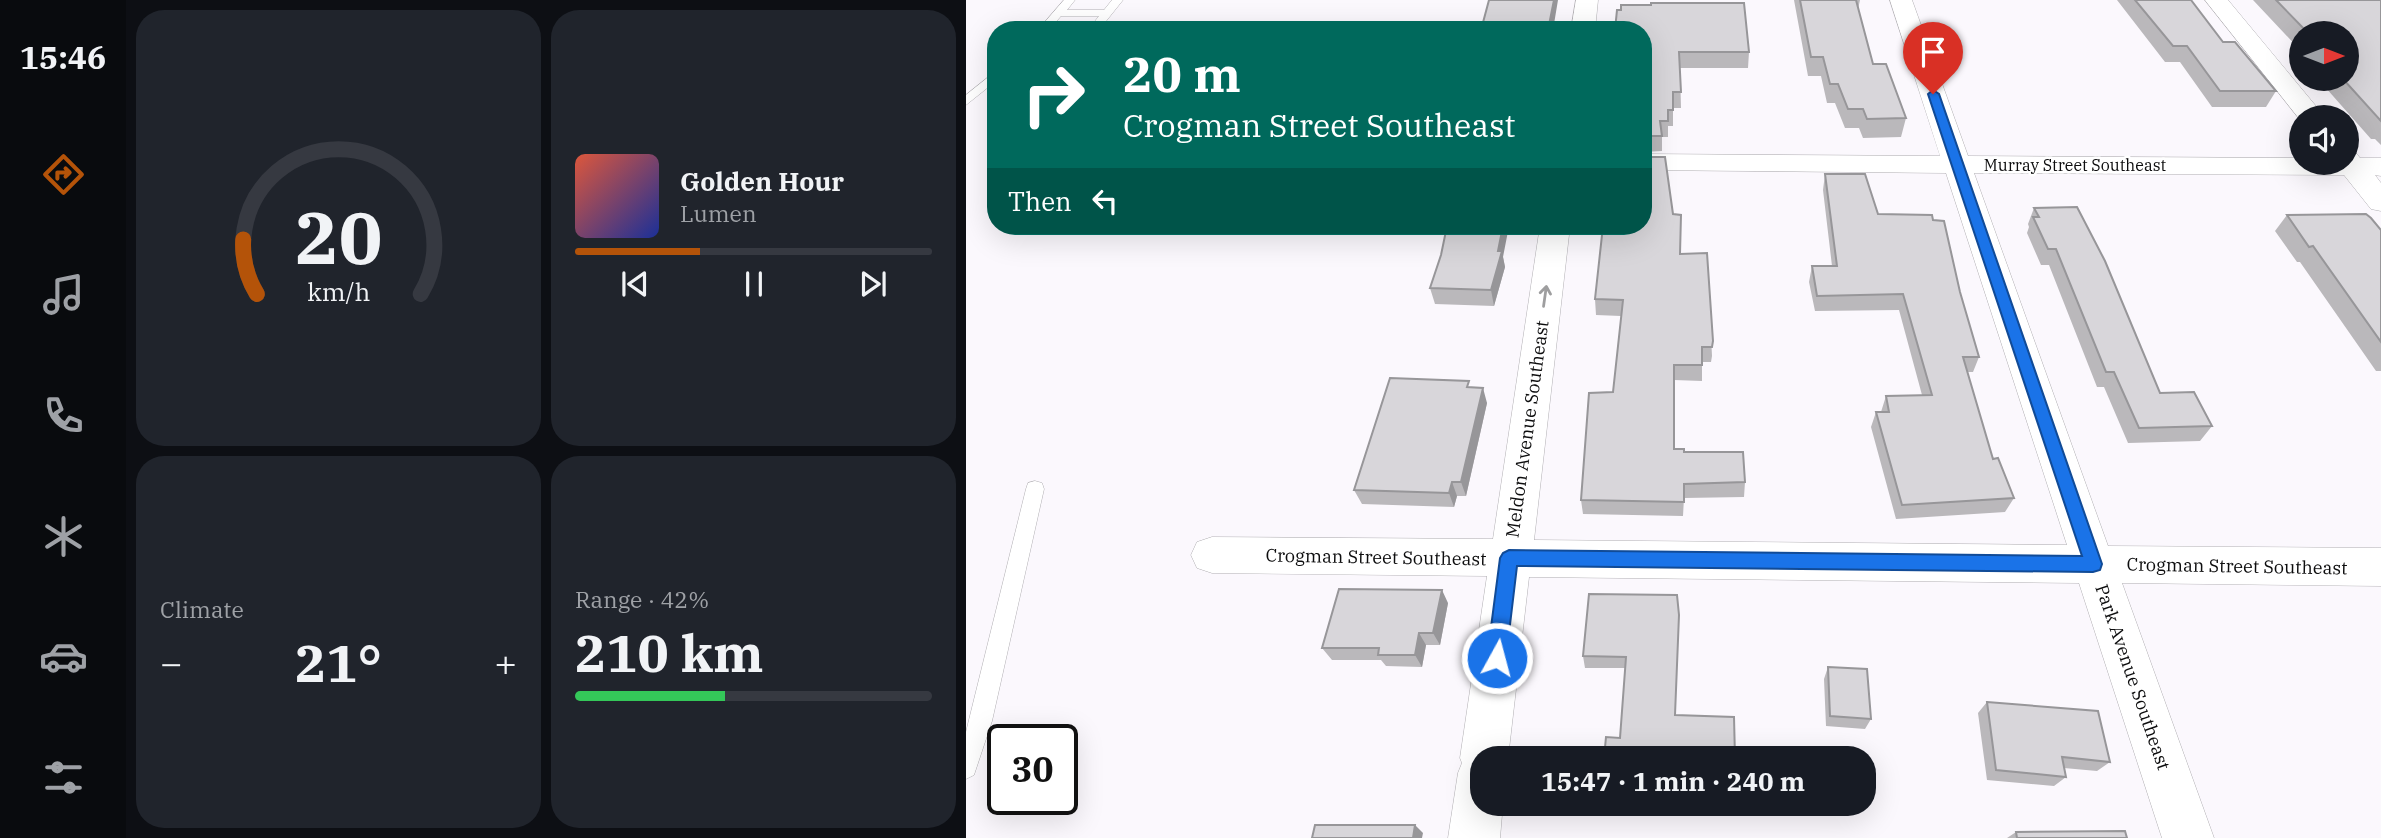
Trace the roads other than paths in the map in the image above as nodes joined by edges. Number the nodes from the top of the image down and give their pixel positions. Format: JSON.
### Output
{"nodes":[{"id":1,"x":1070,"y":0,"type":"edge"},
{"id":2,"x":1118,"y":0,"type":"edge"},
{"id":3,"x":1587,"y":0,"type":"edge"},
{"id":4,"x":1902,"y":0,"type":"edge"},
{"id":5,"x":2216,"y":0,"type":"edge"},
{"id":6,"x":1058,"y":13,"type":"junction"},
{"id":7,"x":1107,"y":13,"type":"junction"},
{"id":8,"x":1051,"y":21,"type":"edge"},
{"id":9,"x":1100,"y":21,"type":"edge"},
{"id":10,"x":1584,"y":21,"type":"edge"},
{"id":11,"x":987,"y":83,"type":"edge"},
{"id":12,"x":966,"y":102,"type":"edge"},
{"id":13,"x":2302,"y":105,"type":"edge"},
{"id":14,"x":1652,"y":162,"type":"edge"},
{"id":15,"x":2289,"y":163,"type":"edge"},
{"id":16,"x":1957,"y":164,"type":"junction"},
{"id":17,"x":2359,"y":164,"type":"edge"},
{"id":18,"x":2381,"y":167,"type":"edge"},
{"id":19,"x":2359,"y":175,"type":"edge"},
{"id":20,"x":2381,"y":202,"type":"edge"},
{"id":21,"x":1554,"y":235,"type":"edge"},
{"id":22,"x":1035,"y":489,"type":"dead end"},
{"id":23,"x":1212,"y":555,"type":"dead end"},
{"id":24,"x":1509,"y":558,"type":"junction"},
{"id":25,"x":2093,"y":564,"type":"junction"},
{"id":26,"x":2381,"y":567,"type":"edge"},
{"id":27,"x":1486,"y":746,"type":"edge"},
{"id":28,"x":966,"y":767,"type":"edge"},
{"id":29,"x":1477,"y":816,"type":"edge"},
{"id":30,"x":1474,"y":838,"type":"edge"},
{"id":31,"x":2188,"y":838,"type":"edge"}],
"edges":[{"from":1,"to":6,"type":"lane"},
{"from":2,"to":7,"type":"lane"},
{"from":3,"to":10,"type":"street"},
{"from":4,"to":16,"type":"street","name":"Park Avenue Southeast"},
{"from":5,"to":13,"type":"street"},
{"from":6,"to":7,"type":"lane"},
{"from":6,"to":8,"type":"lane"},
{"from":7,"to":9,"type":"lane"},
{"from":11,"to":12,"type":"lane"},
{"from":14,"to":16,"type":"street","name":"Murray Street Southeast"},
{"from":15,"to":16,"type":"street","name":"Murray Street Southeast"},
{"from":16,"to":25,"type":"street","name":"Park Avenue Southeast"},
{"from":17,"to":18,"type":"street","name":"Murray Street Southeast"},
{"from":19,"to":20,"type":"street"},
{"from":24,"to":21,"type":"street","name":"Meldon Avenue Southeast","one_way":true},
{"from":22,"to":28,"type":"lane"},
{"from":23,"to":24,"type":"street","name":"Crogman Street Southeast"},
{"from":24,"to":25,"type":"street","name":"Crogman Street Southeast"},
{"from":24,"to":27,"type":"street","name":"Meldon Avenue Southeast"},
{"from":25,"to":26,"type":"street","name":"Crogman Street Southeast"},
{"from":25,"to":31,"type":"street","name":"Park Avenue Southeast"},
{"from":29,"to":30,"type":"street"}]}
